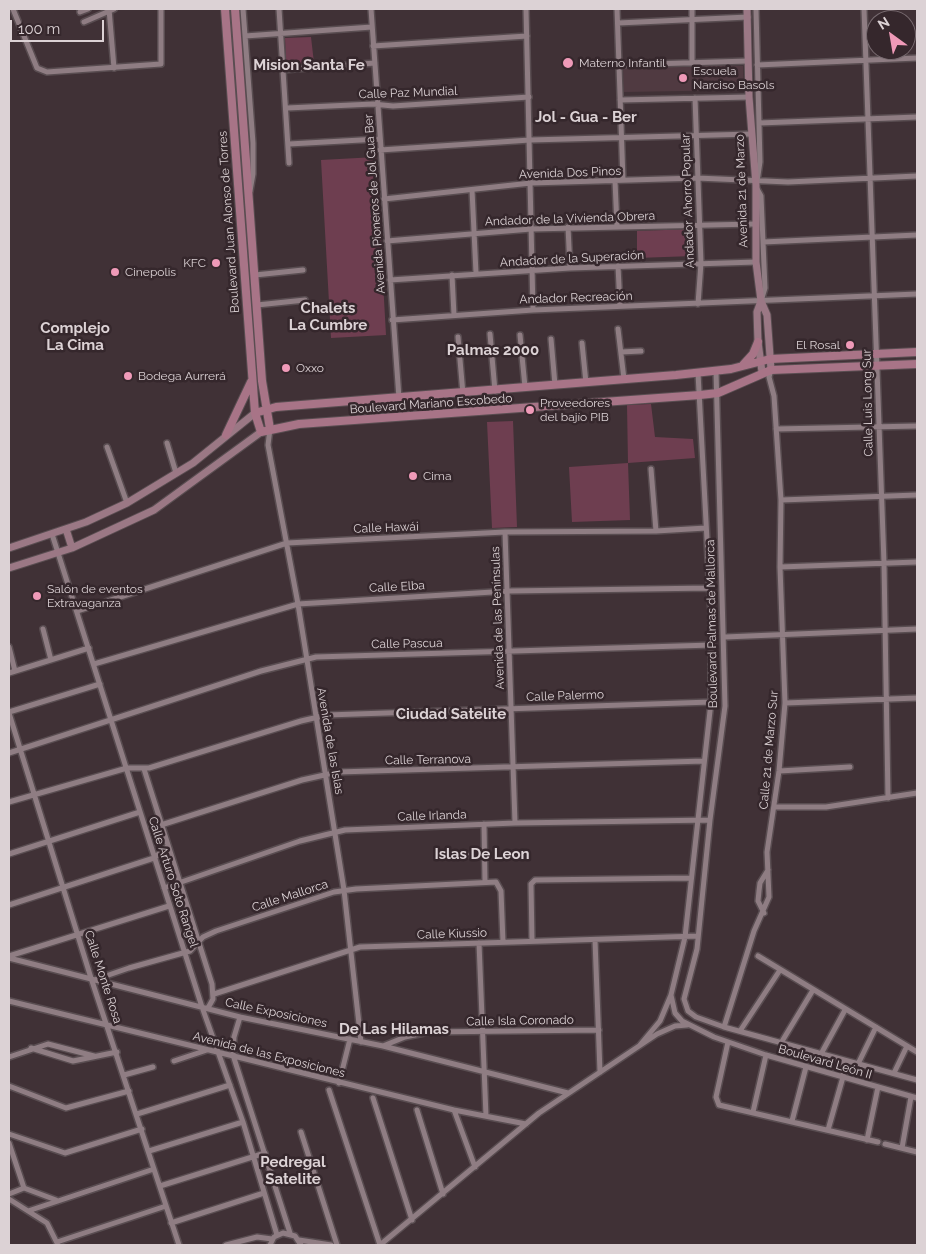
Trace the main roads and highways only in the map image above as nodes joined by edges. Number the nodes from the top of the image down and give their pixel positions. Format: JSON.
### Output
{"nodes":[{"id":1,"x":225,"y":9,"type":"edge"},
{"id":2,"x":235,"y":9,"type":"edge"},
{"id":3,"x":758,"y":342,"type":"road end"},
{"id":4,"x":917,"y":352,"type":"edge"},
{"id":5,"x":917,"y":364,"type":"edge"},
{"id":6,"x":741,"y":367,"type":"junction"},
{"id":7,"x":252,"y":380,"type":"junction"},
{"id":8,"x":266,"y":409,"type":"junction"},
{"id":9,"x":255,"y":414,"type":"junction"},
{"id":10,"x":270,"y":429,"type":"junction"},
{"id":11,"x":261,"y":432,"type":"joint"},
{"id":12,"x":226,"y":435,"type":"road end"}],
"edges":[{"from":1,"to":7,"type":"main road","name":"Boulevard Juan Alonso de Torres"},
{"from":2,"to":8,"type":"main road","name":"Boulevard Juan Alonso de Torres"},
{"from":3,"to":6,"type":"main road"},
{"from":4,"to":6,"type":"main road","name":"Boulevard Mariano Escobedo"},
{"from":5,"to":10,"type":"main road","name":"Boulevard Mariano Escobedo"},
{"from":6,"to":8,"type":"main road","name":"Boulevard Mariano Escobedo"},
{"from":7,"to":9,"type":"main road","name":"Boulevard Juan Alonso de Torres"},
{"from":7,"to":12,"type":"main road"},
{"from":8,"to":9,"type":"main road","name":"Boulevard Mariano Escobedo"},
{"from":8,"to":10,"type":"main road","name":"Boulevard Juan Alonso de Torres"},
{"from":9,"to":11,"type":"main road","name":"Boulevard Juan Alonso de Torres"},
{"from":10,"to":11,"type":"main road","name":"Boulevard Mariano Escobedo"}]}
